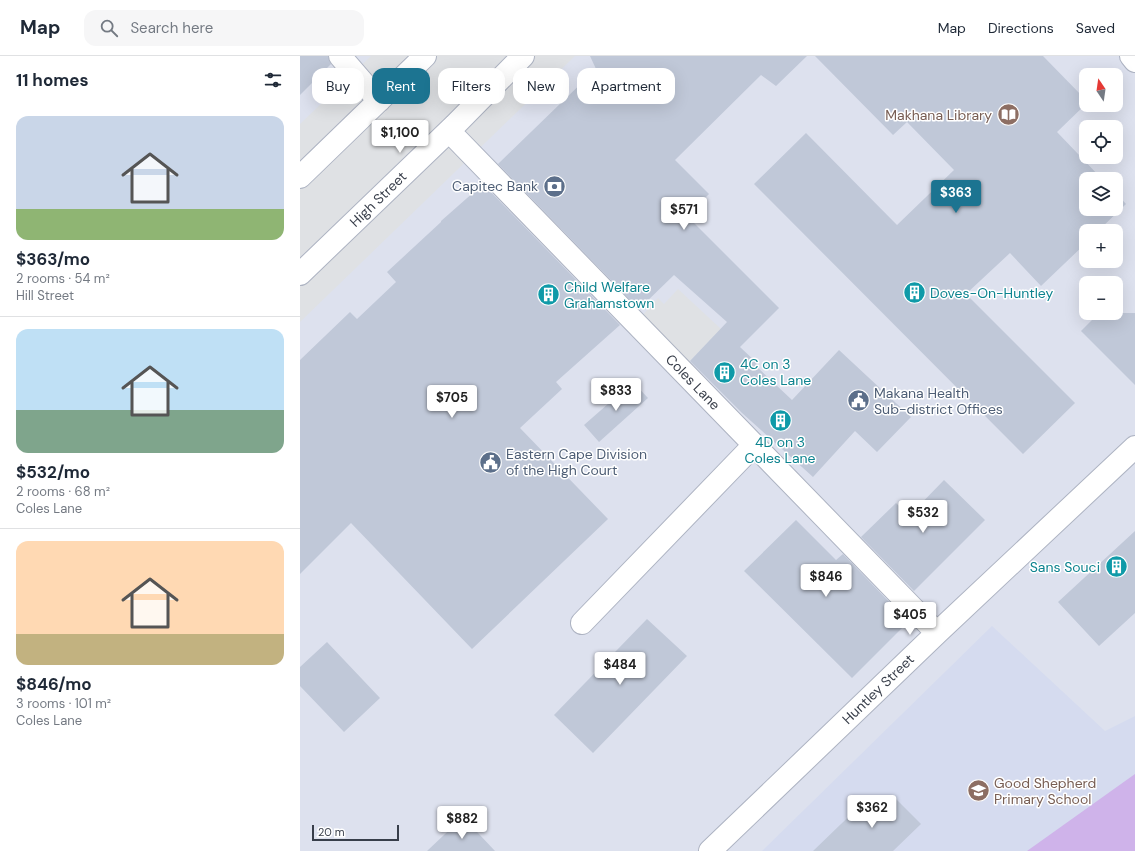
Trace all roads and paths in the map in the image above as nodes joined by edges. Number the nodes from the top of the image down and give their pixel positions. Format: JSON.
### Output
{"nodes":[{"id":1,"x":340,"y":56,"type":"edge"},
{"id":2,"x":425,"y":56,"type":"edge"},
{"id":3,"x":523,"y":56,"type":"edge"},
{"id":4,"x":1131,"y":56,"type":"edge"},
{"id":5,"x":1135,"y":61,"type":"edge"},
{"id":6,"x":413,"y":68,"type":"edge"},
{"id":7,"x":372,"y":93,"type":"edge"},
{"id":8,"x":376,"y":104,"type":"edge"},
{"id":9,"x":448,"y":131,"type":"junction"},
{"id":10,"x":300,"y":177,"type":"edge"},
{"id":11,"x":300,"y":274,"type":"edge"},
{"id":12,"x":754,"y":445,"type":"junction"},
{"id":13,"x":1135,"y":446,"type":"edge"},
{"id":14,"x":582,"y":623,"type":"dead end"},
{"id":15,"x":937,"y":633,"type":"junction"},
{"id":16,"x":710,"y":851,"type":"edge"}],
"edges":[{"from":1,"to":7,"type":"street"},
{"from":2,"to":6,"type":"street"},
{"from":3,"to":9,"type":"street","name":"High Street"},
{"from":4,"to":5,"type":"street"},
{"from":8,"to":10,"type":"street"},
{"from":9,"to":11,"type":"street","name":"High Street"},
{"from":9,"to":12,"type":"street","name":"Coles Lane"},
{"from":12,"to":14,"type":"street"},
{"from":12,"to":15,"type":"street","name":"Coles Lane"},
{"from":13,"to":15,"type":"street","name":"Huntley Street"},
{"from":15,"to":16,"type":"street","name":"Huntley Street"}]}
